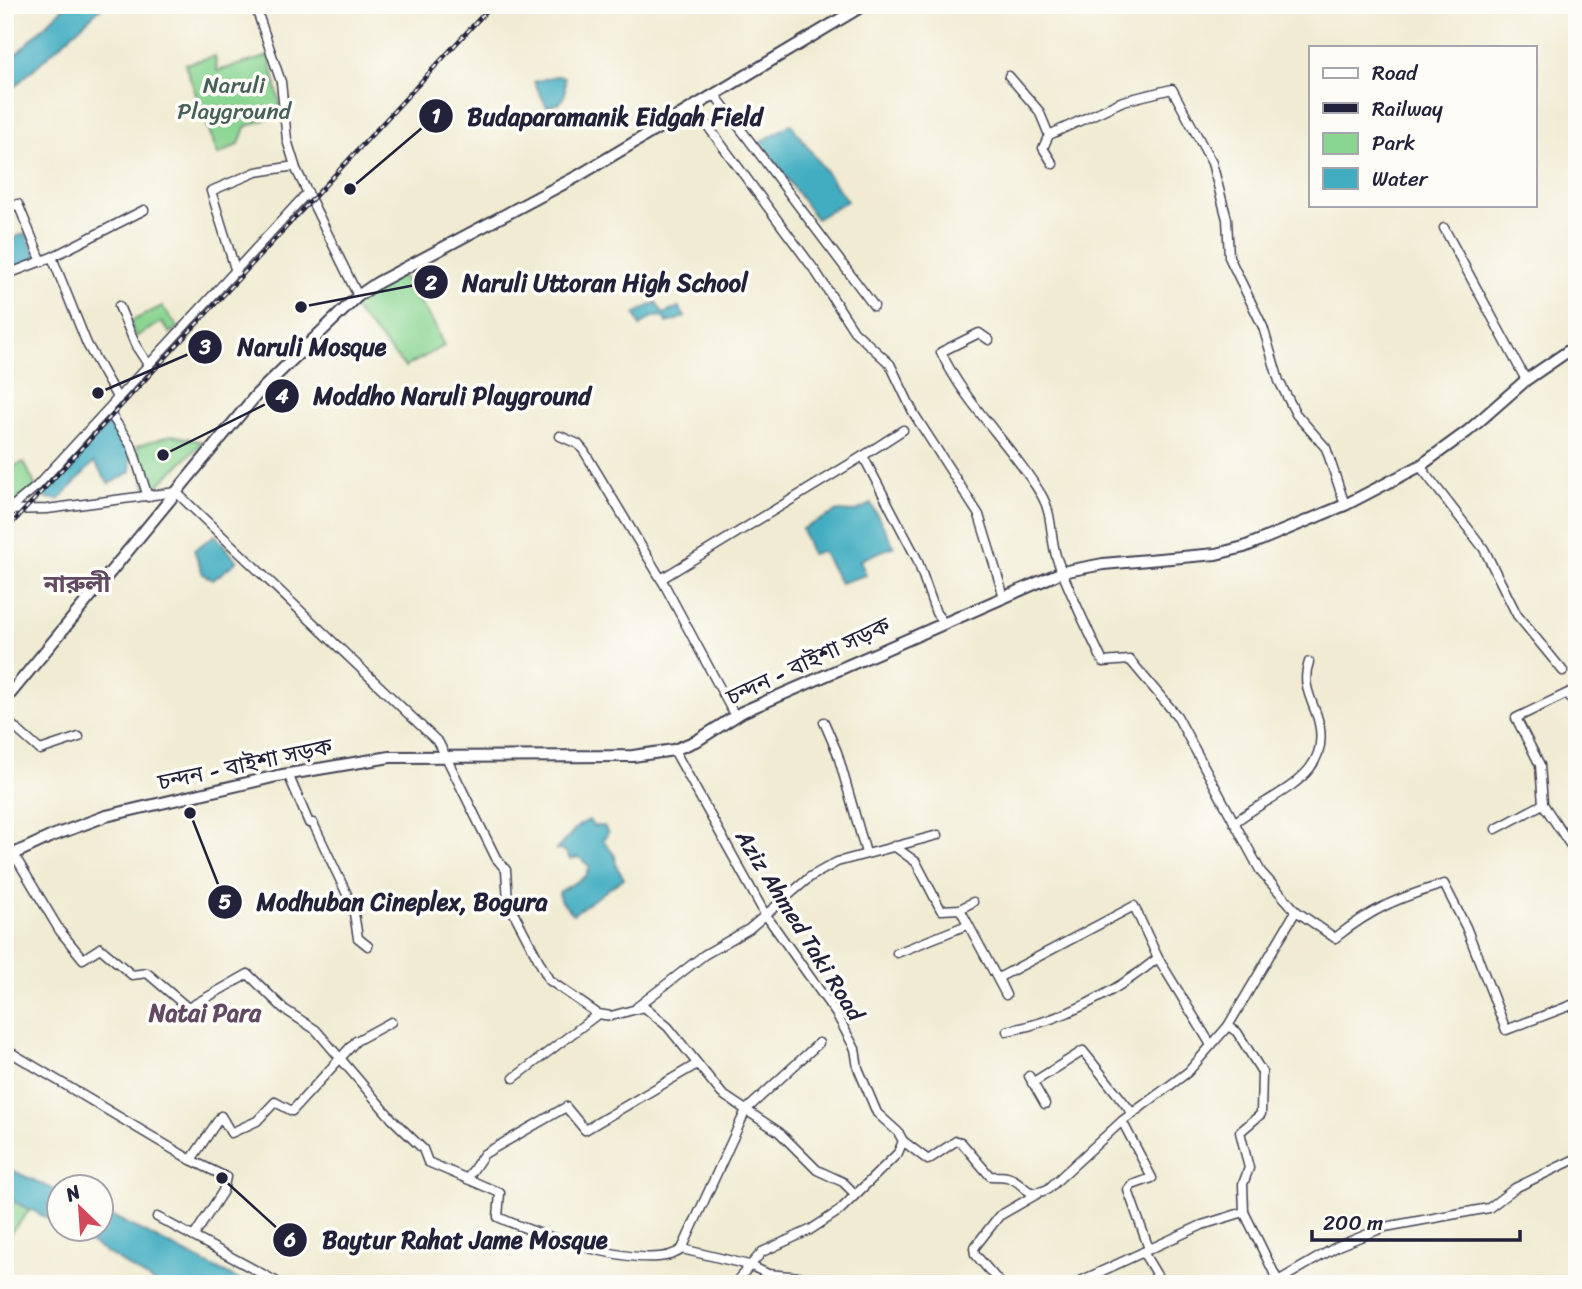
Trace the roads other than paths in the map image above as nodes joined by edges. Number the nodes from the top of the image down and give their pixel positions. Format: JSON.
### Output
{"nodes":[{"id":1,"x":255,"y":5,"type":"edge"},
{"id":2,"x":864,"y":5,"type":"edge"},
{"id":3,"x":1009,"y":76,"type":"dead end"},
{"id":4,"x":716,"y":95,"type":"junction"},
{"id":5,"x":691,"y":109,"type":"junction"},
{"id":6,"x":1049,"y":135,"type":"junction"},
{"id":7,"x":1054,"y":164,"type":"dead end"},
{"id":8,"x":295,"y":166,"type":"junction"},
{"id":9,"x":308,"y":192,"type":"junction"},
{"id":10,"x":5,"y":209,"type":"edge"},
{"id":11,"x":144,"y":210,"type":"dead end"},
{"id":12,"x":1444,"y":228,"type":"dead end"},
{"id":13,"x":52,"y":257,"type":"junction"},
{"id":14,"x":42,"y":262,"type":"junction"},
{"id":15,"x":236,"y":272,"type":"junction"},
{"id":16,"x":5,"y":275,"type":"edge"},
{"id":17,"x":358,"y":296,"type":"junction"},
{"id":18,"x":119,"y":306,"type":"dead end"},
{"id":19,"x":874,"y":306,"type":"dead end"},
{"id":20,"x":989,"y":340,"type":"dead end"},
{"id":21,"x":1577,"y":345,"type":"edge"},
{"id":22,"x":149,"y":366,"type":"junction"},
{"id":23,"x":1526,"y":380,"type":"junction"},
{"id":24,"x":118,"y":399,"type":"junction"},
{"id":25,"x":108,"y":410,"type":"junction"},
{"id":26,"x":902,"y":430,"type":"dead end"},
{"id":27,"x":560,"y":436,"type":"dead end"},
{"id":28,"x":863,"y":456,"type":"junction"},
{"id":29,"x":1420,"y":466,"type":"junction"},
{"id":30,"x":176,"y":492,"type":"junction"},
{"id":31,"x":148,"y":497,"type":"junction"},
{"id":32,"x":1345,"y":505,"type":"junction"},
{"id":33,"x":7,"y":509,"type":"edge"},
{"id":34,"x":1062,"y":572,"type":"junction"},
{"id":35,"x":661,"y":579,"type":"junction"},
{"id":36,"x":1004,"y":597,"type":"junction"},
{"id":37,"x":943,"y":622,"type":"junction"},
{"id":38,"x":1310,"y":662,"type":"dead end"},
{"id":39,"x":1563,"y":671,"type":"dead end"},
{"id":40,"x":5,"y":700,"type":"edge"},
{"id":41,"x":1577,"y":711,"type":"edge"},
{"id":42,"x":735,"y":716,"type":"junction"},
{"id":43,"x":5,"y":719,"type":"edge"},
{"id":44,"x":824,"y":722,"type":"dead end"},
{"id":45,"x":79,"y":737,"type":"dead end"},
{"id":46,"x":674,"y":750,"type":"junction"},
{"id":47,"x":447,"y":757,"type":"junction"},
{"id":48,"x":288,"y":774,"type":"junction"},
{"id":49,"x":1543,"y":804,"type":"junction"},
{"id":50,"x":1234,"y":822,"type":"junction"},
{"id":51,"x":1496,"y":829,"type":"dead end"},
{"id":52,"x":938,"y":835,"type":"dead end"},
{"id":53,"x":894,"y":846,"type":"junction"},
{"id":54,"x":866,"y":853,"type":"junction"},
{"id":55,"x":1577,"y":855,"type":"edge"},
{"id":56,"x":9,"y":856,"type":"edge"},
{"id":57,"x":974,"y":902,"type":"dead end"},
{"id":58,"x":960,"y":909,"type":"junction"},
{"id":59,"x":1296,"y":911,"type":"junction"},
{"id":60,"x":765,"y":914,"type":"junction"},
{"id":61,"x":967,"y":925,"type":"junction"},
{"id":62,"x":368,"y":946,"type":"dead end"},
{"id":63,"x":897,"y":953,"type":"dead end"},
{"id":64,"x":1158,"y":958,"type":"junction"},
{"id":65,"x":1577,"y":1003,"type":"edge"},
{"id":66,"x":637,"y":1007,"type":"junction"},
{"id":67,"x":598,"y":1014,"type":"junction"},
{"id":68,"x":391,"y":1022,"type":"dead end"},
{"id":69,"x":1228,"y":1026,"type":"junction"},
{"id":70,"x":1007,"y":1031,"type":"dead end"},
{"id":71,"x":819,"y":1043,"type":"dead end"},
{"id":72,"x":1211,"y":1045,"type":"junction"},
{"id":73,"x":5,"y":1049,"type":"edge"},
{"id":74,"x":340,"y":1059,"type":"junction"},
{"id":75,"x":696,"y":1064,"type":"junction"},
{"id":76,"x":514,"y":1078,"type":"dead end"},
{"id":77,"x":1045,"y":1104,"type":"dead end"},
{"id":78,"x":746,"y":1110,"type":"junction"},
{"id":79,"x":1133,"y":1114,"type":"junction"},
{"id":80,"x":1122,"y":1121,"type":"junction"},
{"id":81,"x":903,"y":1141,"type":"junction"},
{"id":82,"x":1577,"y":1158,"type":"edge"},
{"id":83,"x":191,"y":1160,"type":"junction"},
{"id":84,"x":467,"y":1179,"type":"junction"},
{"id":85,"x":855,"y":1194,"type":"junction"},
{"id":86,"x":1037,"y":1194,"type":"junction"},
{"id":87,"x":1244,"y":1212,"type":"junction"},
{"id":88,"x":157,"y":1217,"type":"dead end"},
{"id":89,"x":194,"y":1236,"type":"junction"},
{"id":90,"x":682,"y":1249,"type":"junction"},
{"id":91,"x":1146,"y":1251,"type":"junction"},
{"id":92,"x":749,"y":1265,"type":"junction"},
{"id":93,"x":768,"y":1274,"type":"junction"},
{"id":94,"x":281,"y":1284,"type":"edge"},
{"id":95,"x":734,"y":1284,"type":"edge"},
{"id":96,"x":765,"y":1284,"type":"edge"},
{"id":97,"x":872,"y":1284,"type":"edge"},
{"id":98,"x":1001,"y":1284,"type":"edge"},
{"id":99,"x":1074,"y":1284,"type":"edge"},
{"id":100,"x":1167,"y":1284,"type":"edge"}],
"edges":[{"from":1,"to":8,"type":"street"},
{"from":2,"to":4,"type":"main road"},
{"from":3,"to":6,"type":"street"},
{"from":4,"to":5,"type":"main road"},
{"from":4,"to":19,"type":"street"},
{"from":5,"to":17,"type":"main road"},
{"from":5,"to":36,"type":"street"},
{"from":6,"to":7,"type":"street"},
{"from":6,"to":32,"type":"street"},
{"from":8,"to":9,"type":"street"},
{"from":8,"to":15,"type":"street"},
{"from":9,"to":15,"type":"street"},
{"from":9,"to":17,"type":"street"},
{"from":10,"to":14,"type":"street"},
{"from":11,"to":13,"type":"street"},
{"from":12,"to":23,"type":"street"},
{"from":13,"to":14,"type":"street"},
{"from":13,"to":24,"type":"street"},
{"from":14,"to":16,"type":"street"},
{"from":15,"to":22,"type":"street"},
{"from":17,"to":30,"type":"main road"},
{"from":18,"to":22,"type":"street"},
{"from":20,"to":34,"type":"street"},
{"from":21,"to":23,"type":"main road","name":"চন্দন - বাইশা সড়ক"},
{"from":22,"to":24,"type":"street"},
{"from":23,"to":29,"type":"main road","name":"চন্দন - বাইশা সড়ক"},
{"from":24,"to":25,"type":"street"},
{"from":25,"to":31,"type":"street"},
{"from":25,"to":33,"type":"street"},
{"from":26,"to":28,"type":"street"},
{"from":27,"to":35,"type":"street"},
{"from":28,"to":35,"type":"street"},
{"from":28,"to":37,"type":"street"},
{"from":29,"to":32,"type":"main road","name":"চন্দন - বাইশা সড়ক"},
{"from":29,"to":39,"type":"street"},
{"from":30,"to":31,"type":"street"},
{"from":30,"to":40,"type":"main road"},
{"from":30,"to":47,"type":"street"},
{"from":31,"to":33,"type":"street"},
{"from":32,"to":34,"type":"main road","name":"চন্দন - বাইশা সড়ক"},
{"from":34,"to":36,"type":"main road","name":"চন্দন - বাইশা সড়ক"},
{"from":34,"to":50,"type":"street"},
{"from":35,"to":42,"type":"street"},
{"from":36,"to":37,"type":"main road","name":"চন্দন - বাইশা সড়ক"},
{"from":37,"to":42,"type":"main road","name":"চন্দন - বাইশা সড়ক"},
{"from":38,"to":50,"type":"street"},
{"from":41,"to":49,"type":"street"},
{"from":42,"to":46,"type":"main road","name":"চন্দন - বাইশা সড়ক"},
{"from":43,"to":45,"type":"street"},
{"from":44,"to":54,"type":"street"},
{"from":46,"to":47,"type":"main road","name":"চন্দন - বাইশা সড়ক"},
{"from":46,"to":60,"type":"street","name":"Aziz Ahmed Taki Road"},
{"from":47,"to":48,"type":"main road","name":"চন্দন - বাইশা সড়ক"},
{"from":47,"to":67,"type":"street"},
{"from":48,"to":56,"type":"main road","name":"চন্দন - বাইশা সড়ক"},
{"from":48,"to":62,"type":"street"},
{"from":49,"to":51,"type":"street"},
{"from":49,"to":55,"type":"street"},
{"from":50,"to":59,"type":"street"},
{"from":52,"to":53,"type":"street"},
{"from":53,"to":54,"type":"street"},
{"from":53,"to":58,"type":"street"},
{"from":54,"to":60,"type":"street"},
{"from":56,"to":74,"type":"street"},
{"from":57,"to":58,"type":"street"},
{"from":58,"to":61,"type":"street"},
{"from":59,"to":65,"type":"street"},
{"from":59,"to":69,"type":"street"},
{"from":60,"to":66,"type":"street"},
{"from":60,"to":81,"type":"street","name":"Aziz Ahmed Taki Road"},
{"from":61,"to":63,"type":"street"},
{"from":61,"to":64,"type":"street"},
{"from":64,"to":70,"type":"street"},
{"from":64,"to":72,"type":"street"},
{"from":66,"to":67,"type":"street"},
{"from":66,"to":75,"type":"street"},
{"from":67,"to":76,"type":"street"},
{"from":68,"to":74,"type":"street"},
{"from":69,"to":72,"type":"street"},
{"from":69,"to":87,"type":"street"},
{"from":71,"to":78,"type":"street"},
{"from":72,"to":79,"type":"street"},
{"from":73,"to":83,"type":"street"},
{"from":74,"to":83,"type":"street"},
{"from":74,"to":84,"type":"street"},
{"from":75,"to":78,"type":"street"},
{"from":75,"to":84,"type":"street"},
{"from":77,"to":79,"type":"street"},
{"from":78,"to":85,"type":"street"},
{"from":78,"to":90,"type":"street"},
{"from":79,"to":80,"type":"street"},
{"from":80,"to":86,"type":"street"},
{"from":80,"to":91,"type":"street"},
{"from":81,"to":85,"type":"street"},
{"from":81,"to":86,"type":"street","name":"Aziz Ahmed Taki Road"},
{"from":82,"to":87,"type":"street"},
{"from":83,"to":89,"type":"street"},
{"from":84,"to":90,"type":"street"},
{"from":85,"to":92,"type":"street"},
{"from":86,"to":98,"type":"street"},
{"from":87,"to":91,"type":"street"},
{"from":88,"to":89,"type":"street"},
{"from":89,"to":94,"type":"street"},
{"from":90,"to":92,"type":"street"},
{"from":91,"to":99,"type":"street"},
{"from":91,"to":100,"type":"street"},
{"from":92,"to":93,"type":"street"},
{"from":92,"to":95,"type":"street"},
{"from":93,"to":96,"type":"street"},
{"from":93,"to":97,"type":"street"}]}
